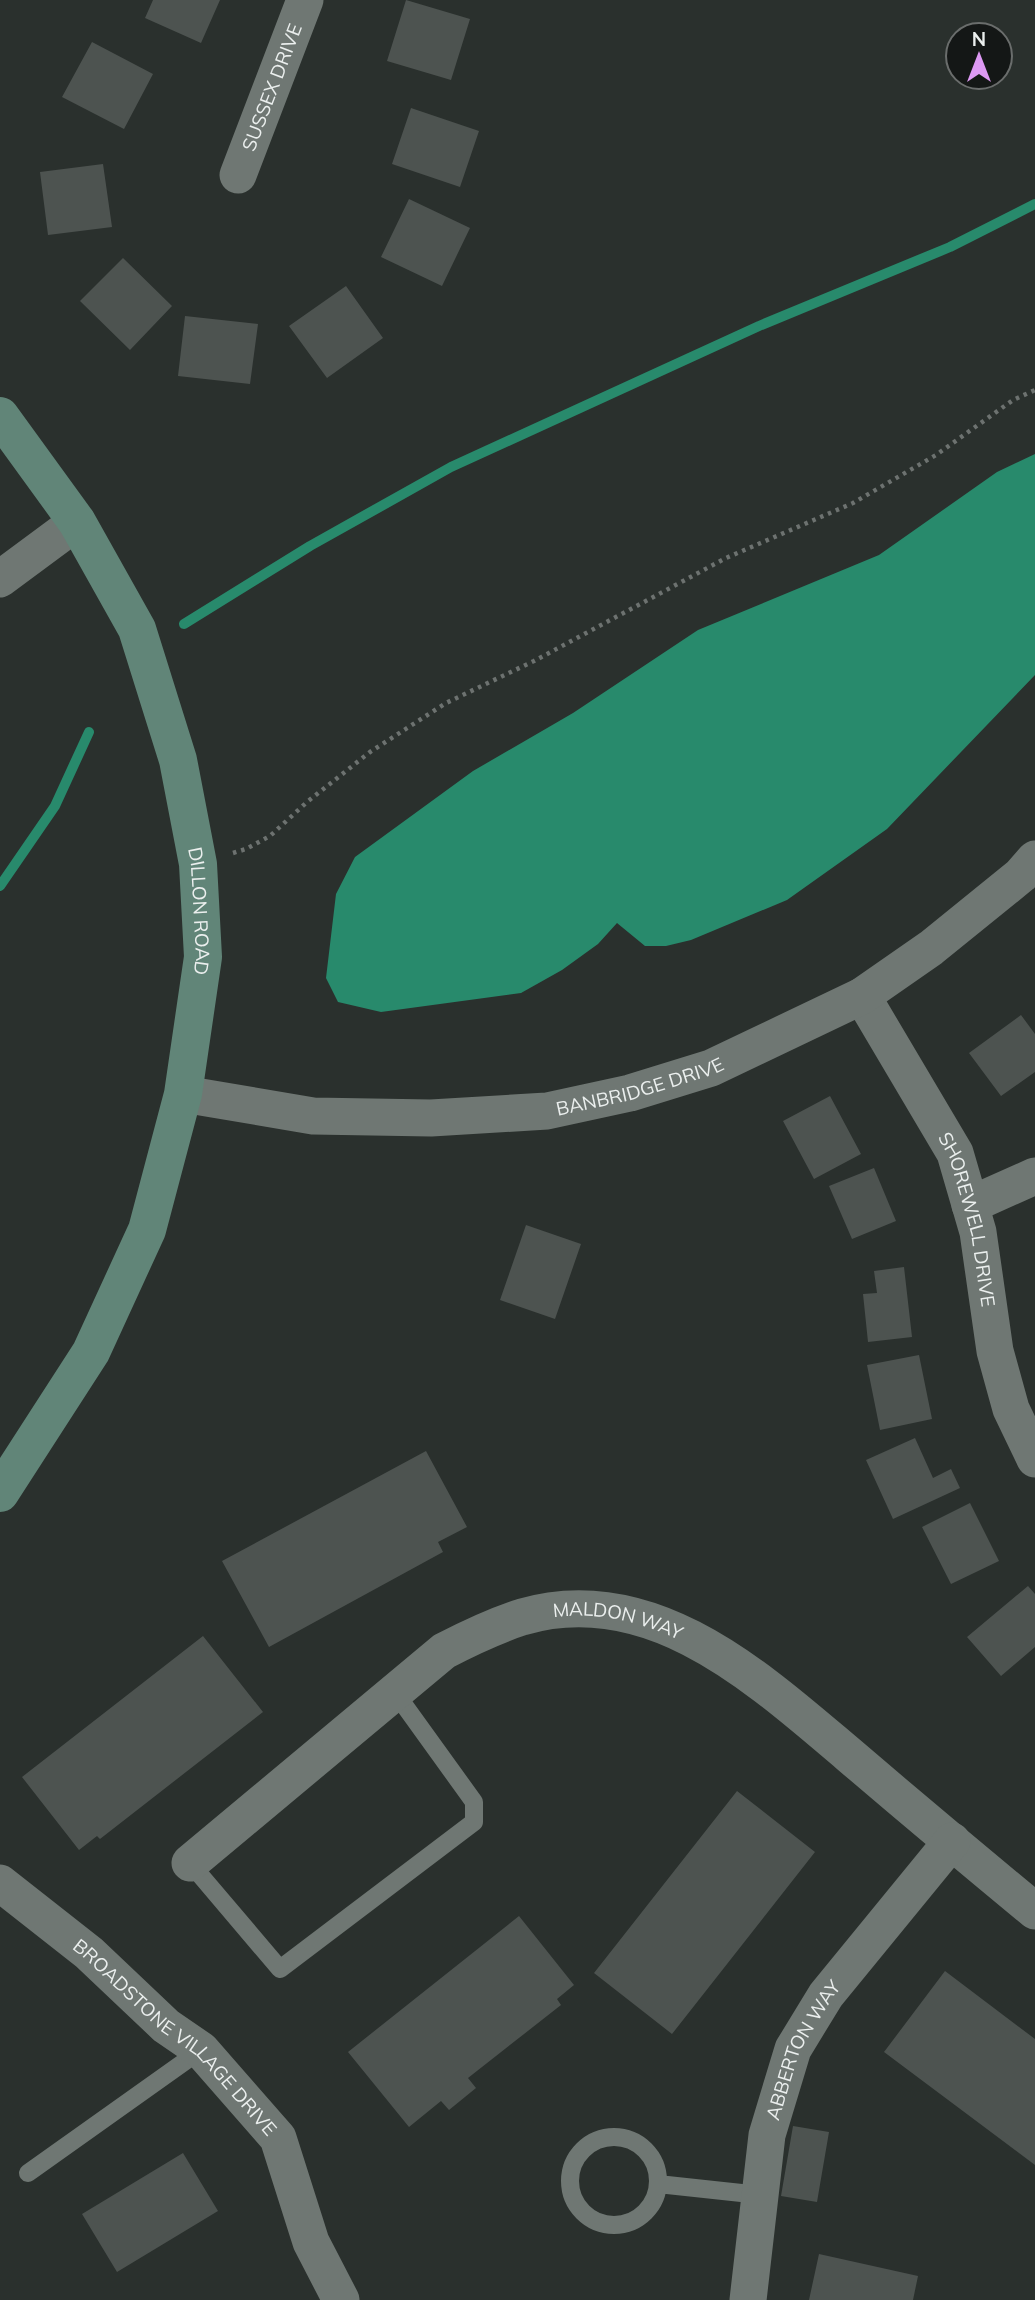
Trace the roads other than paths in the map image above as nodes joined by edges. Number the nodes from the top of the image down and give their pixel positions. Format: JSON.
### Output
{"nodes":[{"id":1,"x":305,"y":0,"type":"edge"},
{"id":2,"x":238,"y":175,"type":"dead end"},
{"id":3,"x":0,"y":416,"type":"edge"},
{"id":4,"x":77,"y":522,"type":"junction"},
{"id":5,"x":0,"y":579,"type":"edge"},
{"id":6,"x":1035,"y":859,"type":"edge"},
{"id":7,"x":862,"y":996,"type":"junction"},
{"id":8,"x":183,"y":1094,"type":"junction"},
{"id":9,"x":1035,"y":1176,"type":"edge"},
{"id":10,"x":970,"y":1205,"type":"junction"},
{"id":11,"x":1035,"y":1459,"type":"edge"},
{"id":12,"x":0,"y":1493,"type":"edge"},
{"id":13,"x":394,"y":1691,"type":"junction"},
{"id":14,"x":951,"y":1842,"type":"junction"},
{"id":15,"x":190,"y":1863,"type":"joint"},
{"id":16,"x":0,"y":1883,"type":"edge"},
{"id":17,"x":1035,"y":1910,"type":"edge"},
{"id":18,"x":201,"y":2050,"type":"junction"},
{"id":19,"x":28,"y":2173,"type":"dead end"},
{"id":20,"x":658,"y":2184,"type":"junction"},
{"id":21,"x":760,"y":2195,"type":"junction"},
{"id":22,"x":341,"y":2300,"type":"edge"},
{"id":23,"x":748,"y":2300,"type":"edge"}],
"edges":[{"from":1,"to":2,"type":"street","name":"SUSSEX DRIVE"},
{"from":3,"to":4,"type":"street","name":"DILLON ROAD"},
{"from":4,"to":5,"type":"street"},
{"from":4,"to":8,"type":"street","name":"DILLON ROAD"},
{"from":6,"to":7,"type":"street","name":"BANBRIDGE DRIVE"},
{"from":7,"to":8,"type":"street","name":"BANBRIDGE DRIVE"},
{"from":7,"to":10,"type":"street","name":"SHOREWELL DRIVE"},
{"from":8,"to":12,"type":"street","name":"DILLON ROAD"},
{"from":9,"to":10,"type":"street"},
{"from":10,"to":11,"type":"street","name":"SHOREWELL DRIVE"},
{"from":13,"to":14,"type":"street","name":"MALDON WAY"},
{"from":13,"to":15,"type":"street","name":"MALDON WAY"},
{"from":13,"to":15,"type":"lane"},
{"from":14,"to":17,"type":"street","name":"MALDON WAY"},
{"from":14,"to":21,"type":"street","name":"ABBERTON WAY"},
{"from":16,"to":18,"type":"street","name":"BROADSTONE VILLAGE DRIVE"},
{"from":18,"to":19,"type":"lane"},
{"from":18,"to":22,"type":"street","name":"BROADSTONE VILLAGE DRIVE"},
{"from":20,"to":20,"type":"lane"},
{"from":20,"to":21,"type":"lane"},
{"from":21,"to":23,"type":"street","name":"ABBERTON WAY"}]}
